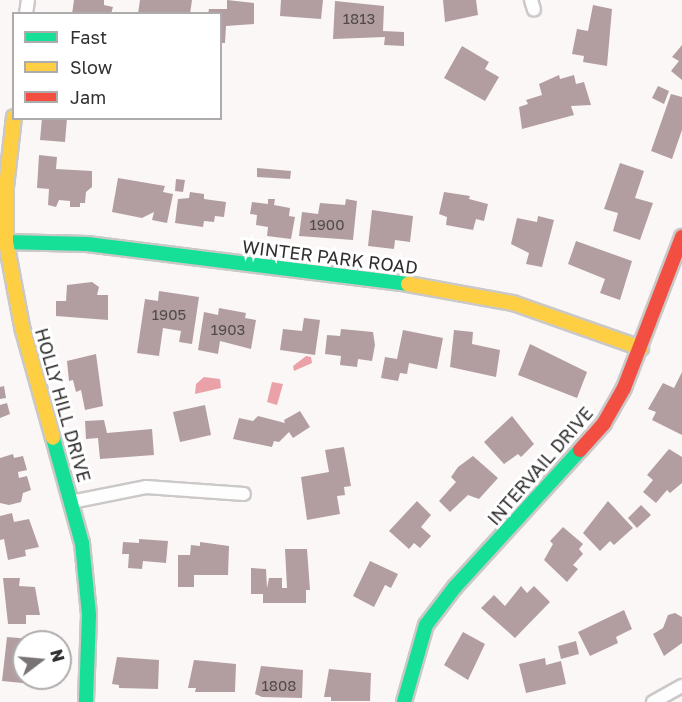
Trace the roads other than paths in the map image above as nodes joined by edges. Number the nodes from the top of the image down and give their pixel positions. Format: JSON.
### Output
{"nodes":[{"id":1,"x":14,"y":120,"type":"edge"},
{"id":2,"x":6,"y":242,"type":"junction"},
{"id":3,"x":680,"y":246,"type":"edge"},
{"id":4,"x":641,"y":348,"type":"junction"},
{"id":5,"x":244,"y":494,"type":"dead end"},
{"id":6,"x":71,"y":502,"type":"junction"},
{"id":7,"x":682,"y":686,"type":"edge"},
{"id":8,"x":86,"y":702,"type":"edge"},
{"id":9,"x":405,"y":702,"type":"edge"},
{"id":10,"x":653,"y":702,"type":"edge"}],
"edges":[{"from":1,"to":2,"type":"street","name":"HOLLY HILL DRIVE"},
{"from":2,"to":4,"type":"street","name":"WINTER PARK ROAD"},
{"from":2,"to":6,"type":"street","name":"HOLLY HILL DRIVE"},
{"from":3,"to":4,"type":"street","name":"INTERVAIL DRIVE"},
{"from":4,"to":9,"type":"street","name":"INTERVAIL DRIVE"},
{"from":5,"to":6,"type":"street"},
{"from":6,"to":8,"type":"street","name":"HOLLY HILL DRIVE"},
{"from":7,"to":10,"type":"street"}]}
